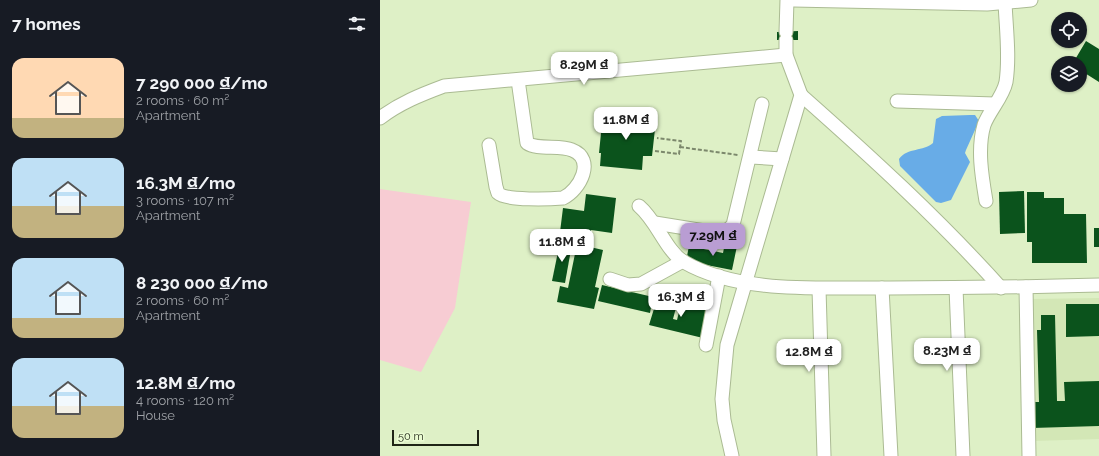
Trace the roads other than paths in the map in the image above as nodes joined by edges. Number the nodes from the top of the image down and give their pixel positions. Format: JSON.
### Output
{"nodes":[{"id":1,"x":787,"y":0,"type":"edge"},
{"id":2,"x":793,"y":0,"type":"edge"},
{"id":3,"x":1031,"y":0,"type":"edge"},
{"id":4,"x":897,"y":1,"type":"edge"},
{"id":5,"x":987,"y":2,"type":"edge"},
{"id":6,"x":1005,"y":2,"type":"junction"},
{"id":7,"x":786,"y":55,"type":"junction"},
{"id":8,"x":518,"y":80,"type":"junction"},
{"id":9,"x":801,"y":95,"type":"junction"},
{"id":10,"x":897,"y":101,"type":"dead end"},
{"id":11,"x":762,"y":104,"type":"dead end"},
{"id":12,"x":995,"y":104,"type":"junction"},
{"id":13,"x":380,"y":118,"type":"edge"},
{"id":14,"x":489,"y":145,"type":"dead end"},
{"id":15,"x":751,"y":157,"type":"junction"},
{"id":16,"x":782,"y":159,"type":"junction"},
{"id":17,"x":986,"y":201,"type":"dead end"},
{"id":18,"x":639,"y":206,"type":"dead end"},
{"id":19,"x":655,"y":223,"type":"junction"},
{"id":20,"x":683,"y":261,"type":"junction"},
{"id":21,"x":719,"y":276,"type":"junction"},
{"id":22,"x":610,"y":279,"type":"dead end"},
{"id":23,"x":745,"y":282,"type":"junction"},
{"id":24,"x":1099,"y":285,"type":"edge"},
{"id":25,"x":1026,"y":287,"type":"junction"},
{"id":26,"x":882,"y":288,"type":"junction"},
{"id":27,"x":956,"y":288,"type":"junction"},
{"id":28,"x":1001,"y":288,"type":"junction"},
{"id":29,"x":819,"y":289,"type":"junction"},
{"id":30,"x":706,"y":345,"type":"dead end"},
{"id":31,"x":732,"y":456,"type":"edge"},
{"id":32,"x":824,"y":456,"type":"edge"},
{"id":33,"x":891,"y":456,"type":"edge"},
{"id":34,"x":963,"y":456,"type":"edge"},
{"id":35,"x":1029,"y":456,"type":"edge"}],
"edges":[{"from":1,"to":7,"type":"street"},
{"from":2,"to":4,"type":"street"},
{"from":3,"to":6,"type":"street"},
{"from":4,"to":5,"type":"street"},
{"from":5,"to":6,"type":"street"},
{"from":6,"to":12,"type":"street"},
{"from":7,"to":8,"type":"street"},
{"from":7,"to":9,"type":"street"},
{"from":8,"to":13,"type":"street"},
{"from":8,"to":14,"type":"street"},
{"from":9,"to":16,"type":"street"},
{"from":9,"to":28,"type":"street"},
{"from":10,"to":12,"type":"street"},
{"from":11,"to":15,"type":"street"},
{"from":12,"to":17,"type":"street"},
{"from":15,"to":16,"type":"street"},
{"from":15,"to":19,"type":"street"},
{"from":16,"to":23,"type":"street"},
{"from":18,"to":19,"type":"street"},
{"from":19,"to":20,"type":"street"},
{"from":20,"to":21,"type":"street"},
{"from":20,"to":22,"type":"street"},
{"from":21,"to":23,"type":"street"},
{"from":21,"to":30,"type":"street"},
{"from":23,"to":29,"type":"street"},
{"from":23,"to":31,"type":"street"},
{"from":24,"to":25,"type":"street"},
{"from":25,"to":28,"type":"street"},
{"from":25,"to":35,"type":"street"},
{"from":26,"to":27,"type":"street"},
{"from":26,"to":29,"type":"street"},
{"from":26,"to":33,"type":"street"},
{"from":27,"to":28,"type":"street"},
{"from":27,"to":34,"type":"street"},
{"from":29,"to":32,"type":"street"}]}
